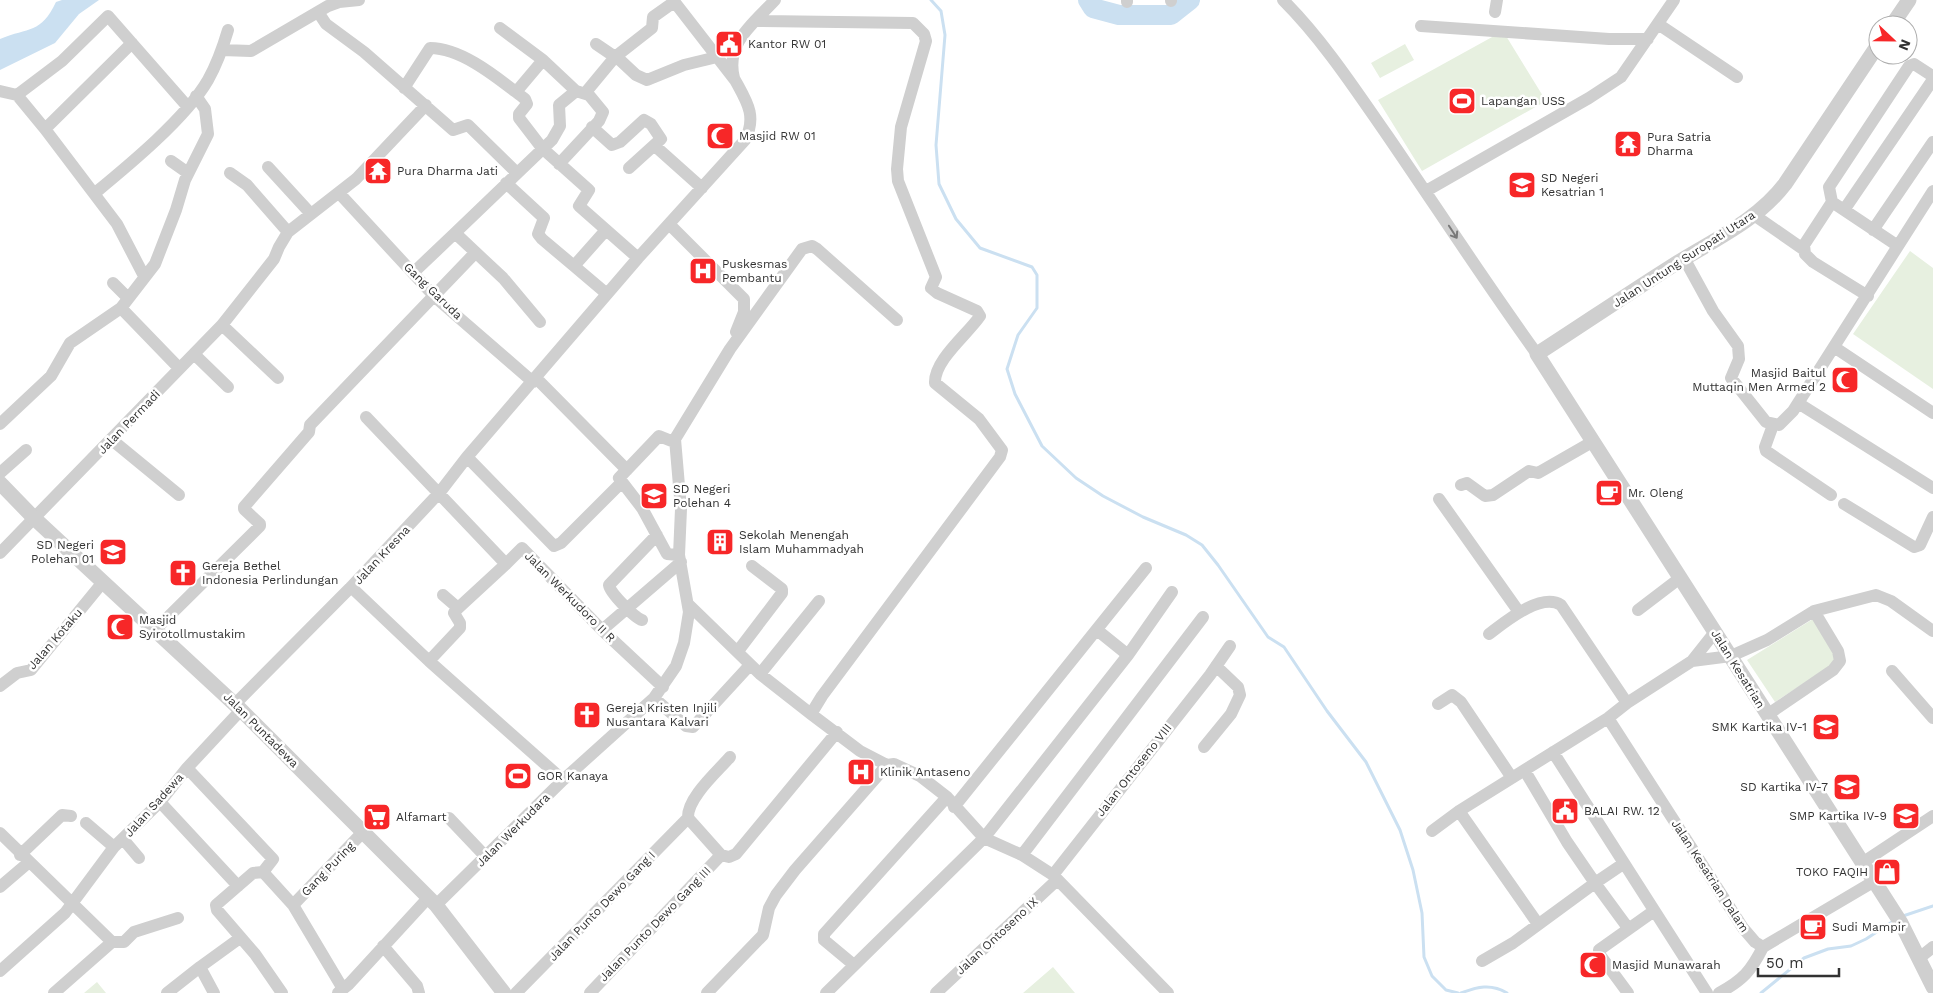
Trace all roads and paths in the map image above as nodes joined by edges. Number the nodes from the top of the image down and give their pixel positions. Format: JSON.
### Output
{"nodes":[{"id":1,"x":359,"y":0,"type":"edge"},
{"id":2,"x":775,"y":0,"type":"edge"},
{"id":3,"x":1283,"y":0,"type":"edge"},
{"id":4,"x":1674,"y":0,"type":"edge"},
{"id":5,"x":1909,"y":0,"type":"edge"},
{"id":6,"x":674,"y":1,"type":"edge"},
{"id":7,"x":318,"y":12,"type":"junction"},
{"id":8,"x":1896,"y":15,"type":"edge"},
{"id":9,"x":756,"y":21,"type":"junction"},
{"id":10,"x":1658,"y":24,"type":"junction"},
{"id":11,"x":1421,"y":26,"type":"dead end"},
{"id":12,"x":500,"y":28,"type":"dead end"},
{"id":13,"x":228,"y":30,"type":"dead end"},
{"id":14,"x":1648,"y":39,"type":"junction"},
{"id":15,"x":132,"y":43,"type":"junction"},
{"id":16,"x":596,"y":44,"type":"dead end"},
{"id":17,"x":222,"y":50,"type":"junction"},
{"id":18,"x":614,"y":57,"type":"junction"},
{"id":19,"x":717,"y":57,"type":"junction"},
{"id":20,"x":543,"y":60,"type":"junction"},
{"id":21,"x":1868,"y":60,"type":"edge"},
{"id":22,"x":1932,"y":76,"type":"edge"},
{"id":23,"x":1737,"y":77,"type":"dead end"},
{"id":24,"x":735,"y":80,"type":"junction"},
{"id":25,"x":404,"y":88,"type":"junction"},
{"id":26,"x":0,"y":91,"type":"edge"},
{"id":27,"x":581,"y":91,"type":"junction"},
{"id":28,"x":516,"y":92,"type":"junction"},
{"id":29,"x":17,"y":95,"type":"junction"},
{"id":30,"x":196,"y":96,"type":"junction"},
{"id":31,"x":426,"y":105,"type":"junction"},
{"id":32,"x":187,"y":106,"type":"junction"},
{"id":33,"x":592,"y":127,"type":"junction"},
{"id":34,"x":46,"y":129,"type":"junction"},
{"id":35,"x":1933,"y":142,"type":"edge"},
{"id":36,"x":655,"y":146,"type":"junction"},
{"id":37,"x":542,"y":148,"type":"junction"},
{"id":38,"x":170,"y":160,"type":"dead end"},
{"id":39,"x":559,"y":164,"type":"junction"},
{"id":40,"x":268,"y":166,"type":"dead end"},
{"id":41,"x":629,"y":168,"type":"dead end"},
{"id":42,"x":516,"y":172,"type":"junction"},
{"id":43,"x":188,"y":173,"type":"junction"},
{"id":44,"x":230,"y":173,"type":"dead end"},
{"id":45,"x":506,"y":183,"type":"junction"},
{"id":46,"x":702,"y":188,"type":"junction"},
{"id":47,"x":1426,"y":191,"type":"junction"},
{"id":48,"x":1933,"y":191,"type":"edge"},
{"id":49,"x":339,"y":193,"type":"junction"},
{"id":50,"x":95,"y":194,"type":"junction"},
{"id":51,"x":1832,"y":202,"type":"junction"},
{"id":52,"x":1844,"y":210,"type":"junction"},
{"id":53,"x":311,"y":214,"type":"junction"},
{"id":54,"x":1754,"y":216,"type":"junction"},
{"id":55,"x":668,"y":224,"type":"junction"},
{"id":56,"x":606,"y":230,"type":"junction"},
{"id":57,"x":1872,"y":230,"type":"junction"},
{"id":58,"x":288,"y":232,"type":"junction"},
{"id":59,"x":455,"y":233,"type":"junction"},
{"id":60,"x":1898,"y":246,"type":"junction"},
{"id":61,"x":1803,"y":249,"type":"junction"},
{"id":62,"x":476,"y":254,"type":"junction"},
{"id":63,"x":638,"y":258,"type":"junction"},
{"id":64,"x":1684,"y":258,"type":"junction"},
{"id":65,"x":574,"y":266,"type":"junction"},
{"id":66,"x":413,"y":273,"type":"junction"},
{"id":67,"x":144,"y":276,"type":"junction"},
{"id":68,"x":113,"y":283,"type":"dead end"},
{"id":69,"x":607,"y":294,"type":"junction"},
{"id":70,"x":436,"y":296,"type":"junction"},
{"id":71,"x":1868,"y":296,"type":"junction"},
{"id":72,"x":125,"y":303,"type":"junction"},
{"id":73,"x":897,"y":320,"type":"dead end"},
{"id":74,"x":540,"y":322,"type":"dead end"},
{"id":75,"x":222,"y":325,"type":"junction"},
{"id":76,"x":1834,"y":347,"type":"junction"},
{"id":77,"x":730,"y":349,"type":"junction"},
{"id":78,"x":194,"y":354,"type":"junction"},
{"id":79,"x":1537,"y":354,"type":"junction"},
{"id":80,"x":179,"y":368,"type":"junction"},
{"id":81,"x":278,"y":378,"type":"dead end"},
{"id":82,"x":534,"y":380,"type":"junction"},
{"id":83,"x":228,"y":387,"type":"dead end"},
{"id":84,"x":1798,"y":403,"type":"junction"},
{"id":85,"x":1933,"y":412,"type":"edge"},
{"id":86,"x":366,"y":417,"type":"dead end"},
{"id":87,"x":0,"y":424,"type":"edge"},
{"id":88,"x":1774,"y":425,"type":"junction"},
{"id":89,"x":112,"y":440,"type":"junction"},
{"id":90,"x":674,"y":442,"type":"junction"},
{"id":91,"x":1592,"y":442,"type":"junction"},
{"id":92,"x":26,"y":450,"type":"dead end"},
{"id":93,"x":466,"y":457,"type":"junction"},
{"id":94,"x":0,"y":473,"type":"edge"},
{"id":95,"x":624,"y":476,"type":"junction"},
{"id":96,"x":0,"y":484,"type":"edge"},
{"id":97,"x":1461,"y":486,"type":"dead end"},
{"id":98,"x":1933,"y":488,"type":"edge"},
{"id":99,"x":440,"y":492,"type":"junction"},
{"id":100,"x":1830,"y":494,"type":"dead end"},
{"id":101,"x":179,"y":495,"type":"dead end"},
{"id":102,"x":1439,"y":499,"type":"dead end"},
{"id":103,"x":1844,"y":504,"type":"dead end"},
{"id":104,"x":34,"y":518,"type":"junction"},
{"id":105,"x":1932,"y":521,"type":"edge"},
{"id":106,"x":540,"y":533,"type":"junction"},
{"id":107,"x":657,"y":535,"type":"junction"},
{"id":108,"x":522,"y":548,"type":"junction"},
{"id":109,"x":0,"y":553,"type":"edge"},
{"id":110,"x":680,"y":558,"type":"junction"},
{"id":111,"x":506,"y":564,"type":"junction"},
{"id":112,"x":752,"y":566,"type":"dead end"},
{"id":113,"x":1146,"y":568,"type":"dead end"},
{"id":114,"x":1680,"y":578,"type":"junction"},
{"id":115,"x":104,"y":582,"type":"junction"},
{"id":116,"x":351,"y":587,"type":"junction"},
{"id":117,"x":1172,"y":592,"type":"dead end"},
{"id":118,"x":444,"y":595,"type":"dead end"},
{"id":119,"x":819,"y":601,"type":"dead end"},
{"id":120,"x":689,"y":605,"type":"junction"},
{"id":121,"x":626,"y":607,"type":"junction"},
{"id":122,"x":458,"y":608,"type":"junction"},
{"id":123,"x":1638,"y":610,"type":"dead end"},
{"id":124,"x":1814,"y":611,"type":"junction"},
{"id":125,"x":1519,"y":612,"type":"junction"},
{"id":126,"x":1203,"y":617,"type":"dead end"},
{"id":127,"x":642,"y":620,"type":"dead end"},
{"id":128,"x":155,"y":630,"type":"junction"},
{"id":129,"x":602,"y":630,"type":"junction"},
{"id":130,"x":1097,"y":630,"type":"junction"},
{"id":131,"x":1933,"y":631,"type":"edge"},
{"id":132,"x":1715,"y":632,"type":"junction"},
{"id":133,"x":1489,"y":634,"type":"dead end"},
{"id":134,"x":1230,"y":646,"type":"dead end"},
{"id":135,"x":738,"y":651,"type":"junction"},
{"id":136,"x":1128,"y":655,"type":"junction"},
{"id":137,"x":1731,"y":656,"type":"junction"},
{"id":138,"x":429,"y":661,"type":"junction"},
{"id":139,"x":1692,"y":661,"type":"junction"},
{"id":140,"x":750,"y":664,"type":"junction"},
{"id":141,"x":1216,"y":666,"type":"junction"},
{"id":142,"x":1892,"y":671,"type":"dead end"},
{"id":143,"x":760,"y":674,"type":"junction"},
{"id":144,"x":0,"y":686,"type":"edge"},
{"id":145,"x":662,"y":687,"type":"junction"},
{"id":146,"x":654,"y":698,"type":"junction"},
{"id":147,"x":1627,"y":703,"type":"junction"},
{"id":148,"x":1438,"y":704,"type":"dead end"},
{"id":149,"x":238,"y":707,"type":"junction"},
{"id":150,"x":811,"y":714,"type":"junction"},
{"id":151,"x":1767,"y":715,"type":"junction"},
{"id":152,"x":1608,"y":718,"type":"junction"},
{"id":153,"x":1933,"y":718,"type":"edge"},
{"id":154,"x":837,"y":732,"type":"junction"},
{"id":155,"x":1204,"y":747,"type":"dead end"},
{"id":156,"x":1553,"y":752,"type":"junction"},
{"id":157,"x":730,"y":757,"type":"dead end"},
{"id":158,"x":887,"y":765,"type":"junction"},
{"id":159,"x":187,"y":768,"type":"junction"},
{"id":160,"x":1525,"y":771,"type":"junction"},
{"id":161,"x":1512,"y":778,"type":"junction"},
{"id":162,"x":563,"y":780,"type":"junction"},
{"id":163,"x":160,"y":802,"type":"junction"},
{"id":164,"x":950,"y":802,"type":"junction"},
{"id":165,"x":1459,"y":811,"type":"junction"},
{"id":166,"x":71,"y":816,"type":"dead end"},
{"id":167,"x":1933,"y":816,"type":"edge"},
{"id":168,"x":449,"y":818,"type":"dead end"},
{"id":169,"x":688,"y":818,"type":"junction"},
{"id":170,"x":86,"y":824,"type":"dead end"},
{"id":171,"x":1432,"y":831,"type":"dead end"},
{"id":172,"x":363,"y":832,"type":"junction"},
{"id":173,"x":0,"y":833,"type":"edge"},
{"id":174,"x":984,"y":838,"type":"junction"},
{"id":175,"x":118,"y":843,"type":"junction"},
{"id":176,"x":1022,"y":854,"type":"junction"},
{"id":177,"x":721,"y":855,"type":"junction"},
{"id":178,"x":486,"y":857,"type":"junction"},
{"id":179,"x":140,"y":858,"type":"dead end"},
{"id":180,"x":24,"y":859,"type":"junction"},
{"id":181,"x":1623,"y":864,"type":"junction"},
{"id":182,"x":1862,"y":864,"type":"junction"},
{"id":183,"x":263,"y":872,"type":"junction"},
{"id":184,"x":1055,"y":877,"type":"junction"},
{"id":185,"x":1874,"y":882,"type":"junction"},
{"id":186,"x":1594,"y":883,"type":"junction"},
{"id":187,"x":238,"y":886,"type":"junction"},
{"id":188,"x":0,"y":887,"type":"edge"},
{"id":189,"x":432,"y":902,"type":"junction"},
{"id":190,"x":71,"y":904,"type":"junction"},
{"id":191,"x":293,"y":905,"type":"junction"},
{"id":192,"x":1654,"y":912,"type":"junction"},
{"id":193,"x":178,"y":918,"type":"dead end"},
{"id":194,"x":1538,"y":924,"type":"junction"},
{"id":195,"x":1628,"y":928,"type":"junction"},
{"id":196,"x":240,"y":938,"type":"junction"},
{"id":197,"x":112,"y":942,"type":"junction"},
{"id":198,"x":383,"y":946,"type":"junction"},
{"id":199,"x":1763,"y":947,"type":"junction"},
{"id":200,"x":1933,"y":947,"type":"edge"},
{"id":201,"x":1918,"y":959,"type":"junction"},
{"id":202,"x":1482,"y":961,"type":"dead end"},
{"id":203,"x":854,"y":965,"type":"junction"},
{"id":204,"x":200,"y":968,"type":"junction"},
{"id":205,"x":0,"y":971,"type":"edge"},
{"id":206,"x":1933,"y":987,"type":"edge"},
{"id":207,"x":174,"y":991,"type":"edge"},
{"id":208,"x":340,"y":991,"type":"edge"},
{"id":209,"x":54,"y":993,"type":"edge"},
{"id":210,"x":214,"y":993,"type":"edge"},
{"id":211,"x":282,"y":993,"type":"edge"},
{"id":212,"x":419,"y":993,"type":"edge"},
{"id":213,"x":504,"y":993,"type":"edge"},
{"id":214,"x":516,"y":993,"type":"edge"},
{"id":215,"x":590,"y":993,"type":"edge"},
{"id":216,"x":707,"y":993,"type":"edge"},
{"id":217,"x":826,"y":993,"type":"edge"},
{"id":218,"x":936,"y":993,"type":"edge"},
{"id":219,"x":1168,"y":993,"type":"edge"},
{"id":220,"x":1628,"y":993,"type":"edge"},
{"id":221,"x":1707,"y":993,"type":"edge"},
{"id":222,"x":1719,"y":993,"type":"edge"}],
"edges":[{"from":1,"to":7,"type":"street"},
{"from":2,"to":9,"type":"street"},
{"from":3,"to":47,"type":"street"},
{"from":4,"to":10,"type":"street"},
{"from":5,"to":8,"type":"street"},
{"from":6,"to":18,"type":"street"},
{"from":6,"to":19,"type":"street"},
{"from":7,"to":17,"type":"street"},
{"from":7,"to":25,"type":"street"},
{"from":9,"to":24,"type":"street"},
{"from":9,"to":150,"type":"street"},
{"from":10,"to":14,"type":"street"},
{"from":10,"to":23,"type":"street"},
{"from":11,"to":14,"type":"street"},
{"from":12,"to":20,"type":"street"},
{"from":13,"to":17,"type":"street"},
{"from":14,"to":47,"type":"street"},
{"from":15,"to":29,"type":"street"},
{"from":15,"to":32,"type":"street"},
{"from":15,"to":34,"type":"street"},
{"from":16,"to":18,"type":"street"},
{"from":17,"to":30,"type":"street"},
{"from":18,"to":19,"type":"street"},
{"from":18,"to":27,"type":"street"},
{"from":19,"to":24,"type":"street"},
{"from":20,"to":27,"type":"street"},
{"from":20,"to":28,"type":"street"},
{"from":21,"to":54,"type":"street","name":"Jalan Untung Suropati Utara"},
{"from":22,"to":51,"type":"street"},
{"from":22,"to":52,"type":"street"},
{"from":24,"to":46,"type":"street","name":"Jalan Kresna"},
{"from":25,"to":28,"type":"street"},
{"from":25,"to":31,"type":"street"},
{"from":26,"to":29,"type":"street"},
{"from":27,"to":33,"type":"street"},
{"from":27,"to":37,"type":"street"},
{"from":28,"to":37,"type":"street"},
{"from":29,"to":34,"type":"street"},
{"from":30,"to":32,"type":"street"},
{"from":30,"to":43,"type":"street"},
{"from":31,"to":42,"type":"street"},
{"from":31,"to":49,"type":"street"},
{"from":32,"to":50,"type":"street"},
{"from":33,"to":36,"type":"street"},
{"from":33,"to":39,"type":"street"},
{"from":34,"to":50,"type":"street"},
{"from":35,"to":57,"type":"street"},
{"from":36,"to":41,"type":"street"},
{"from":36,"to":46,"type":"street"},
{"from":37,"to":39,"type":"street"},
{"from":37,"to":42,"type":"street"},
{"from":38,"to":43,"type":"street"},
{"from":39,"to":56,"type":"street"},
{"from":40,"to":53,"type":"street"},
{"from":42,"to":45,"type":"street"},
{"from":43,"to":67,"type":"street"},
{"from":44,"to":58,"type":"street"},
{"from":45,"to":59,"type":"street"},
{"from":45,"to":65,"type":"street"},
{"from":46,"to":55,"type":"street","name":"Jalan Kresna"},
{"from":47,"to":79,"type":"street","one_way":true},
{"from":48,"to":60,"type":"street"},
{"from":49,"to":53,"type":"street"},
{"from":49,"to":66,"type":"street","name":"Gang Garuda"},
{"from":50,"to":67,"type":"street"},
{"from":51,"to":52,"type":"street"},
{"from":51,"to":61,"type":"street"},
{"from":52,"to":57,"type":"street"},
{"from":53,"to":58,"type":"street"},
{"from":54,"to":61,"type":"street"},
{"from":54,"to":64,"type":"street","name":"Jalan Untung Suropati Utara"},
{"from":55,"to":63,"type":"street","name":"Jalan Kresna"},
{"from":55,"to":77,"type":"street"},
{"from":56,"to":63,"type":"street"},
{"from":56,"to":65,"type":"street"},
{"from":57,"to":60,"type":"street"},
{"from":58,"to":75,"type":"street","name":"Jalan Permadi"},
{"from":59,"to":62,"type":"street"},
{"from":59,"to":66,"type":"street"},
{"from":60,"to":71,"type":"street"},
{"from":61,"to":71,"type":"street"},
{"from":62,"to":70,"type":"street"},
{"from":62,"to":74,"type":"street"},
{"from":63,"to":69,"type":"street","name":"Jalan Kresna"},
{"from":64,"to":79,"type":"street","name":"Jalan Untung Suropati Utara"},
{"from":64,"to":88,"type":"street"},
{"from":65,"to":69,"type":"street"},
{"from":66,"to":70,"type":"street","name":"Gang Garuda"},
{"from":67,"to":72,"type":"street"},
{"from":68,"to":72,"type":"street"},
{"from":69,"to":82,"type":"street","name":"Jalan Kresna"},
{"from":70,"to":82,"type":"street","name":"Gang Garuda"},
{"from":70,"to":128,"type":"street"},
{"from":71,"to":76,"type":"street"},
{"from":72,"to":80,"type":"street"},
{"from":72,"to":87,"type":"street"},
{"from":73,"to":77,"type":"street"},
{"from":75,"to":78,"type":"street","name":"Jalan Permadi"},
{"from":75,"to":81,"type":"street"},
{"from":76,"to":84,"type":"street"},
{"from":76,"to":85,"type":"street"},
{"from":77,"to":90,"type":"street"},
{"from":78,"to":80,"type":"street","name":"Jalan Permadi"},
{"from":78,"to":83,"type":"street"},
{"from":79,"to":91,"type":"street","name":"Jalan Kesatrian"},
{"from":80,"to":89,"type":"street","name":"Jalan Permadi"},
{"from":82,"to":93,"type":"street","name":"Jalan Kresna"},
{"from":82,"to":95,"type":"street","name":"Gang Garuda"},
{"from":84,"to":88,"type":"street"},
{"from":84,"to":98,"type":"street"},
{"from":86,"to":99,"type":"street","name":"Jalan Werkudoro II R"},
{"from":88,"to":100,"type":"street"},
{"from":89,"to":101,"type":"street"},
{"from":89,"to":104,"type":"street","name":"Jalan Permadi"},
{"from":90,"to":95,"type":"street"},
{"from":90,"to":110,"type":"street","name":"Jalan Werkudara"},
{"from":91,"to":97,"type":"street"},
{"from":91,"to":114,"type":"street","name":"Jalan Kesatrian"},
{"from":92,"to":94,"type":"street"},
{"from":93,"to":99,"type":"street","name":"Jalan Kresna"},
{"from":93,"to":106,"type":"street"},
{"from":95,"to":106,"type":"street"},
{"from":95,"to":107,"type":"street","name":"Gang Garuda"},
{"from":96,"to":104,"type":"street","name":"Jalan Puntadewa"},
{"from":99,"to":111,"type":"street","name":"Jalan Werkudoro II R"},
{"from":99,"to":116,"type":"street","name":"Jalan Kresna"},
{"from":102,"to":125,"type":"street"},
{"from":103,"to":105,"type":"street"},
{"from":104,"to":109,"type":"street","name":"Jalan Permadi"},
{"from":104,"to":115,"type":"street","name":"Jalan Puntadewa"},
{"from":106,"to":108,"type":"street"},
{"from":107,"to":110,"type":"street","name":"Gang Garuda"},
{"from":107,"to":121,"type":"street"},
{"from":108,"to":111,"type":"street","name":"Jalan Werkudoro II R"},
{"from":108,"to":129,"type":"street","name":"Jalan Werkudoro II R"},
{"from":110,"to":120,"type":"street","name":"Jalan Werkudara"},
{"from":110,"to":121,"type":"street"},
{"from":111,"to":122,"type":"street"},
{"from":112,"to":135,"type":"street"},
{"from":113,"to":130,"type":"street"},
{"from":114,"to":123,"type":"street"},
{"from":114,"to":132,"type":"street","name":"Jalan Kesatrian"},
{"from":115,"to":128,"type":"street","name":"Jalan Puntadewa"},
{"from":115,"to":144,"type":"street","name":"Jalan Kotaku"},
{"from":116,"to":138,"type":"street"},
{"from":116,"to":149,"type":"street","name":"Jalan Kresna"},
{"from":117,"to":136,"type":"street"},
{"from":118,"to":122,"type":"street"},
{"from":119,"to":143,"type":"street"},
{"from":120,"to":135,"type":"street"},
{"from":120,"to":145,"type":"street","name":"Jalan Werkudara"},
{"from":121,"to":127,"type":"street"},
{"from":121,"to":129,"type":"street"},
{"from":122,"to":138,"type":"street"},
{"from":124,"to":131,"type":"street"},
{"from":124,"to":137,"type":"street"},
{"from":124,"to":151,"type":"street"},
{"from":125,"to":133,"type":"street"},
{"from":125,"to":147,"type":"street"},
{"from":126,"to":176,"type":"street"},
{"from":128,"to":149,"type":"street","name":"Jalan Puntadewa"},
{"from":129,"to":145,"type":"street","name":"Jalan Werkudoro II R"},
{"from":130,"to":136,"type":"street"},
{"from":130,"to":164,"type":"street"},
{"from":132,"to":137,"type":"street","name":"Jalan Kesatrian"},
{"from":132,"to":139,"type":"street"},
{"from":134,"to":141,"type":"street","name":"Jalan Ontoseno VIII"},
{"from":135,"to":140,"type":"street"},
{"from":136,"to":174,"type":"street"},
{"from":137,"to":139,"type":"street"},
{"from":137,"to":151,"type":"street","name":"Jalan Kesatrian"},
{"from":138,"to":162,"type":"street"},
{"from":139,"to":147,"type":"street"},
{"from":140,"to":143,"type":"street"},
{"from":140,"to":146,"type":"street"},
{"from":141,"to":155,"type":"street"},
{"from":141,"to":184,"type":"street","name":"Jalan Ontoseno VIII"},
{"from":142,"to":153,"type":"street"},
{"from":143,"to":150,"type":"street"},
{"from":145,"to":146,"type":"street","name":"Jalan Werkudara"},
{"from":146,"to":162,"type":"street","name":"Jalan Werkudara"},
{"from":147,"to":152,"type":"street"},
{"from":148,"to":161,"type":"street"},
{"from":149,"to":159,"type":"street","name":"Jalan Sadewa"},
{"from":149,"to":172,"type":"street","name":"Jalan Puntadewa"},
{"from":150,"to":154,"type":"street"},
{"from":151,"to":182,"type":"street","name":"Jalan Kesatrian"},
{"from":152,"to":156,"type":"street"},
{"from":152,"to":199,"type":"street","name":"Jalan Kesatrian Dalam"},
{"from":154,"to":158,"type":"street"},
{"from":154,"to":177,"type":"street"},
{"from":156,"to":160,"type":"street"},
{"from":156,"to":181,"type":"street"},
{"from":157,"to":169,"type":"street"},
{"from":158,"to":164,"type":"street"},
{"from":158,"to":216,"type":"street"},
{"from":159,"to":163,"type":"street","name":"Jalan Sadewa"},
{"from":159,"to":183,"type":"street"},
{"from":160,"to":161,"type":"street"},
{"from":160,"to":186,"type":"street"},
{"from":161,"to":165,"type":"street"},
{"from":162,"to":178,"type":"street","name":"Jalan Werkudara"},
{"from":163,"to":175,"type":"street","name":"Jalan Sadewa"},
{"from":163,"to":187,"type":"street"},
{"from":164,"to":174,"type":"street"},
{"from":164,"to":203,"type":"street"},
{"from":165,"to":171,"type":"street"},
{"from":165,"to":194,"type":"street"},
{"from":166,"to":180,"type":"street"},
{"from":167,"to":182,"type":"street"},
{"from":168,"to":178,"type":"street"},
{"from":169,"to":177,"type":"street"},
{"from":169,"to":214,"type":"street","name":"Jalan Punto Dewo Gang I"},
{"from":170,"to":175,"type":"street"},
{"from":172,"to":189,"type":"street","name":"Jalan Puntadewa"},
{"from":172,"to":191,"type":"street","name":"Gang Puring"},
{"from":173,"to":180,"type":"street"},
{"from":174,"to":176,"type":"street"},
{"from":174,"to":203,"type":"street"},
{"from":175,"to":179,"type":"street"},
{"from":175,"to":190,"type":"street","name":"Jalan Sadewa"},
{"from":176,"to":184,"type":"street"},
{"from":177,"to":215,"type":"street","name":"Jalan Punto Dewo Gang III"},
{"from":178,"to":189,"type":"street","name":"Jalan Werkudara"},
{"from":180,"to":188,"type":"street"},
{"from":180,"to":190,"type":"street"},
{"from":181,"to":186,"type":"street"},
{"from":181,"to":192,"type":"street"},
{"from":182,"to":185,"type":"street","name":"Jalan Kesatrian"},
{"from":183,"to":187,"type":"street"},
{"from":183,"to":191,"type":"street"},
{"from":184,"to":218,"type":"street","name":"Jalan Ontoseno IX"},
{"from":184,"to":219,"type":"street"},
{"from":185,"to":199,"type":"street"},
{"from":185,"to":201,"type":"street","name":"Jalan Kesatrian"},
{"from":186,"to":194,"type":"street"},
{"from":186,"to":195,"type":"street"},
{"from":187,"to":196,"type":"street"},
{"from":189,"to":198,"type":"street","name":"Jalan Werkudara"},
{"from":189,"to":213,"type":"street","name":"Jalan Puntadewa"},
{"from":190,"to":197,"type":"street"},
{"from":190,"to":205,"type":"street","name":"Jalan Sadewa"},
{"from":191,"to":208,"type":"street"},
{"from":192,"to":195,"type":"street"},
{"from":192,"to":221,"type":"street"},
{"from":193,"to":197,"type":"street"},
{"from":194,"to":202,"type":"street"},
{"from":195,"to":220,"type":"street"},
{"from":196,"to":204,"type":"street"},
{"from":196,"to":211,"type":"street"},
{"from":197,"to":209,"type":"street"},
{"from":198,"to":208,"type":"street","name":"Jalan Werkudara"},
{"from":198,"to":212,"type":"street"},
{"from":199,"to":222,"type":"street"},
{"from":200,"to":201,"type":"street"},
{"from":201,"to":206,"type":"street","name":"Jalan Kesatrian"},
{"from":203,"to":217,"type":"street"},
{"from":204,"to":207,"type":"street"},
{"from":204,"to":210,"type":"street"}]}
